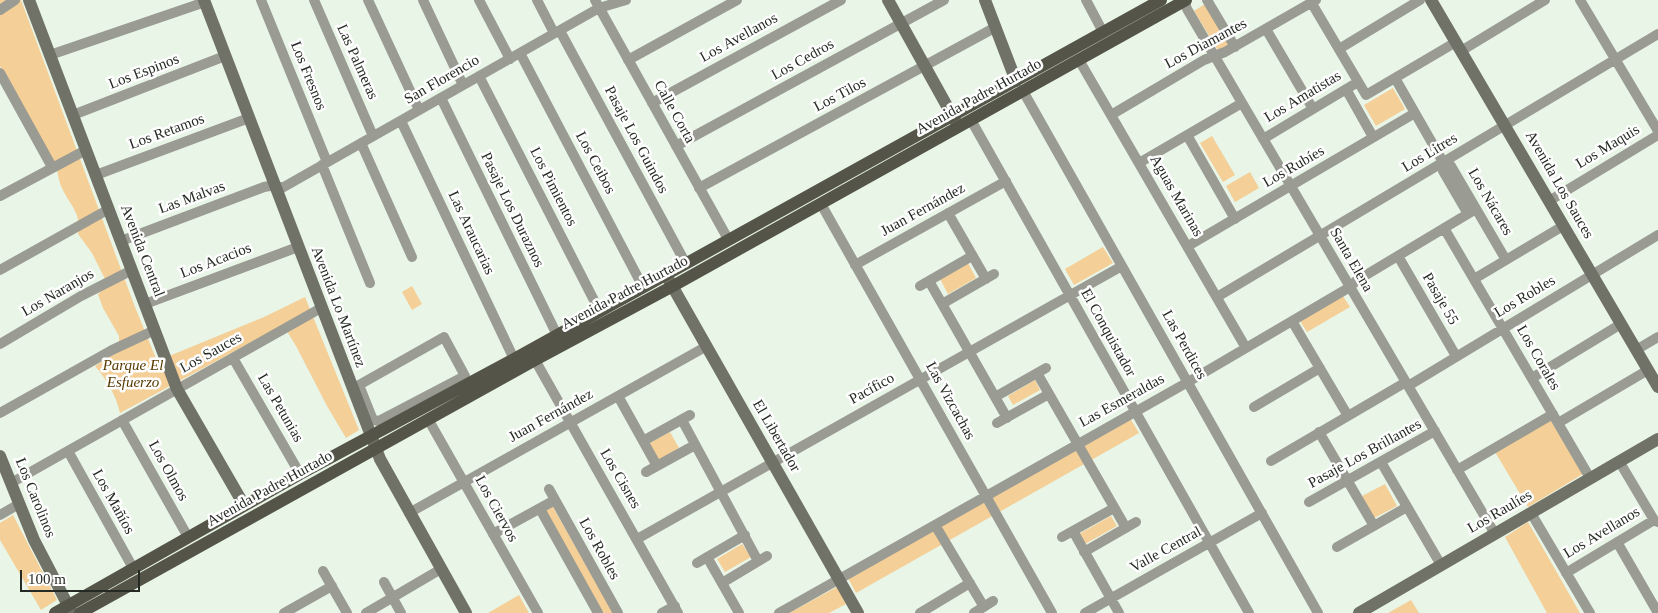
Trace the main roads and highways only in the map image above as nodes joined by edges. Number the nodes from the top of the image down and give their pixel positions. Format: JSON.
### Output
{"nodes":[{"id":1,"x":1160,"y":0,"type":"edge"},
{"id":2,"x":1185,"y":0,"type":"edge"},
{"id":3,"x":1020,"y":86,"type":"junction"},
{"id":4,"x":956,"y":122,"type":"junction"},
{"id":5,"x":244,"y":505,"type":"junction"},
{"id":6,"x":242,"y":523,"type":"junction"},
{"id":7,"x":73,"y":610,"type":"edge"},
{"id":8,"x":55,"y":613,"type":"edge"}],
"edges":[{"from":1,"to":3,"type":"main road","name":"Avenida Padre Hurtado"},
{"from":2,"to":3,"type":"main road","name":"Avenida Padre Hurtado"},
{"from":3,"to":4,"type":"main road","name":"Avenida Padre Hurtado"},
{"from":3,"to":4,"type":"main road","name":"Avenida Padre Hurtado"},
{"from":4,"to":5,"type":"main road","name":"Avenida Padre Hurtado"},
{"from":4,"to":6,"type":"main road","name":"Avenida Padre Hurtado"},
{"from":5,"to":6,"type":"main road"},
{"from":5,"to":7,"type":"main road","name":"Avenida Padre Hurtado"},
{"from":6,"to":7,"type":"main road","name":"Avenida Padre Hurtado"},
{"from":7,"to":8,"type":"main road","name":"Avenida Padre Hurtado"}]}
